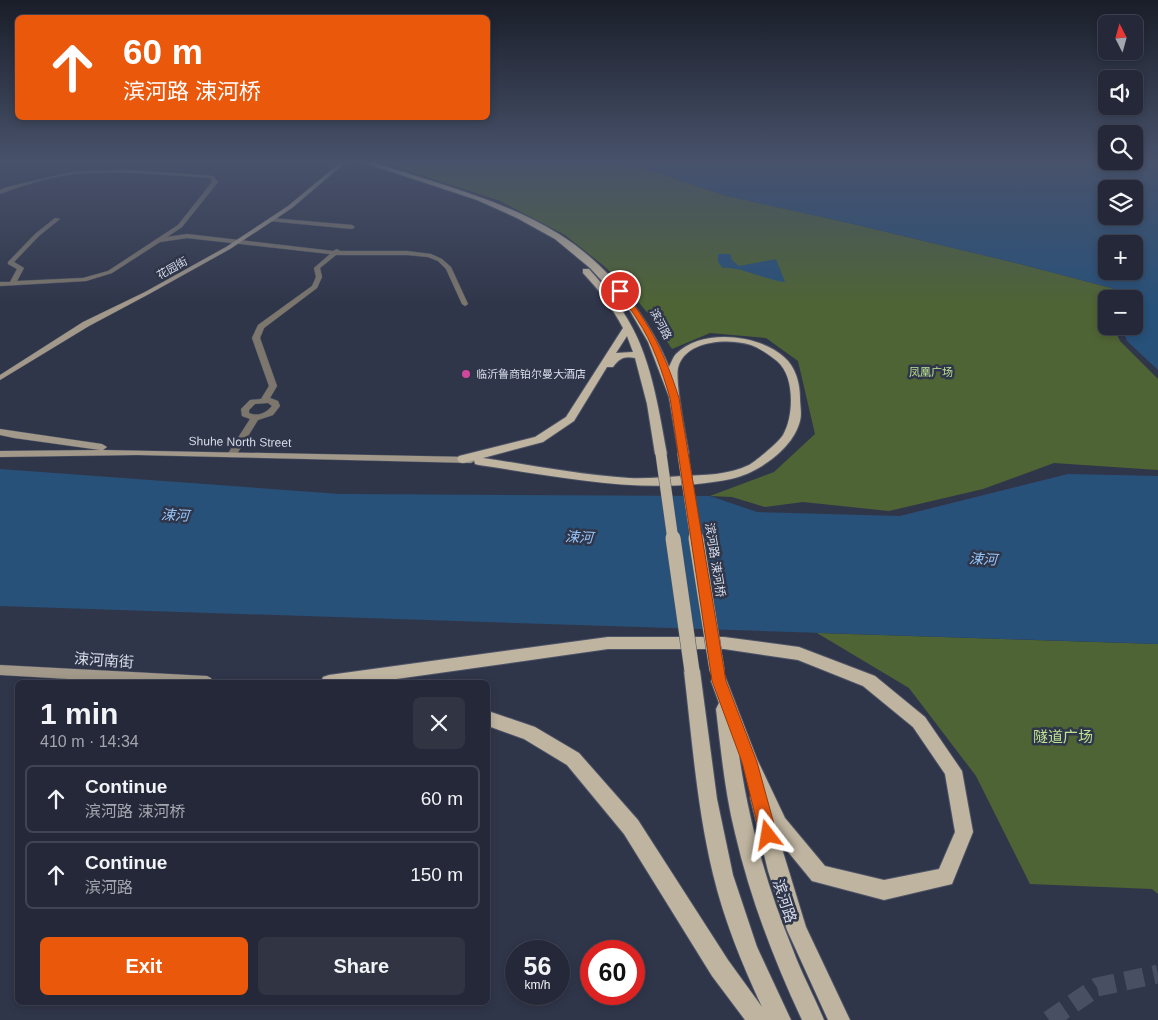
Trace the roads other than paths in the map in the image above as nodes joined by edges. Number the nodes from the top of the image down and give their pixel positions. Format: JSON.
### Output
{"nodes":[{"id":1,"x":198,"y":210,"type":"edge"},
{"id":2,"x":286,"y":210,"type":"edge"},
{"id":3,"x":494,"y":210,"type":"edge"},
{"id":4,"x":502,"y":210,"type":"edge"},
{"id":5,"x":57,"y":218,"type":"dead end"},
{"id":6,"x":271,"y":220,"type":"junction"},
{"id":7,"x":352,"y":227,"type":"dead end"},
{"id":8,"x":186,"y":228,"type":"junction"},
{"id":9,"x":246,"y":236,"type":"junction"},
{"id":10,"x":156,"y":240,"type":"junction"},
{"id":11,"x":238,"y":241,"type":"junction"},
{"id":12,"x":335,"y":253,"type":"junction"},
{"id":13,"x":0,"y":284,"type":"edge"},
{"id":14,"x":12,"y":284,"type":"junction"},
{"id":15,"x":465,"y":304,"type":"dead end"},
{"id":16,"x":628,"y":327,"type":"junction"},
{"id":17,"x":641,"y":357,"type":"junction"},
{"id":18,"x":0,"y":378,"type":"edge"},
{"id":19,"x":675,"y":398,"type":"junction"},
{"id":20,"x":264,"y":400,"type":"junction"},
{"id":21,"x":255,"y":418,"type":"junction"},
{"id":22,"x":0,"y":432,"type":"edge"},
{"id":23,"x":137,"y":452,"type":"junction"},
{"id":24,"x":0,"y":454,"type":"edge"},
{"id":25,"x":683,"y":454,"type":"joint"},
{"id":26,"x":232,"y":455,"type":"junction"},
{"id":27,"x":463,"y":459,"type":"junction"},
{"id":28,"x":480,"y":461,"type":"junction"},
{"id":29,"x":0,"y":670,"type":"edge"},
{"id":30,"x":718,"y":676,"type":"junction"},
{"id":31,"x":172,"y":680,"type":"edge"},
{"id":32,"x":343,"y":680,"type":"edge"},
{"id":33,"x":490,"y":720,"type":"edge"},
{"id":34,"x":750,"y":762,"type":"junction"},
{"id":35,"x":758,"y":1020,"type":"edge"},
{"id":36,"x":780,"y":1020,"type":"edge"},
{"id":37,"x":813,"y":1020,"type":"edge"},
{"id":38,"x":839,"y":1020,"type":"edge"}],
"edges":[{"from":1,"to":8,"type":"street"},
{"from":2,"to":6,"type":"main road","name":"花园街"},
{"from":3,"to":16,"type":"main road"},
{"from":4,"to":19,"type":"main road","name":"滨河路"},
{"from":5,"to":14,"type":"street"},
{"from":6,"to":7,"type":"street"},
{"from":6,"to":9,"type":"main road","name":"花园街"},
{"from":8,"to":9,"type":"street"},
{"from":8,"to":10,"type":"street"},
{"from":9,"to":11,"type":"main road","name":"花园街"},
{"from":9,"to":12,"type":"street"},
{"from":10,"to":11,"type":"street"},
{"from":10,"to":14,"type":"street"},
{"from":11,"to":12,"type":"street"},
{"from":11,"to":18,"type":"main road","name":"花园街"},
{"from":12,"to":15,"type":"street"},
{"from":12,"to":20,"type":"street"},
{"from":13,"to":14,"type":"street"},
{"from":16,"to":17,"type":"main road"},
{"from":16,"to":27,"type":"main road"},
{"from":17,"to":28,"type":"main road"},
{"from":17,"to":36,"type":"main road","bridge":true},
{"from":19,"to":25,"type":"main road","name":"滨河路"},
{"from":19,"to":28,"type":"main road"},
{"from":20,"to":21,"type":"street"},
{"from":20,"to":21,"type":"street"},
{"from":21,"to":26,"type":"street"},
{"from":22,"to":23,"type":"main road"},
{"from":23,"to":24,"type":"main road","name":"Shuhe North Street"},
{"from":23,"to":26,"type":"main road","name":"Shuhe North Street"},
{"from":25,"to":30,"type":"main road","name":"滨河路 涑河桥","bridge":true},
{"from":26,"to":27,"type":"main road","name":"Shuhe North Street"},
{"from":27,"to":28,"type":"main road","name":"Shuhe North Street"},
{"from":29,"to":31,"type":"main road","name":"涑河南街"},
{"from":30,"to":34,"type":"main road"},
{"from":30,"to":37,"type":"main road","name":"滨河路"},
{"from":32,"to":34,"type":"main road"},
{"from":33,"to":35,"type":"main road"},
{"from":34,"to":38,"type":"main road"}]}
